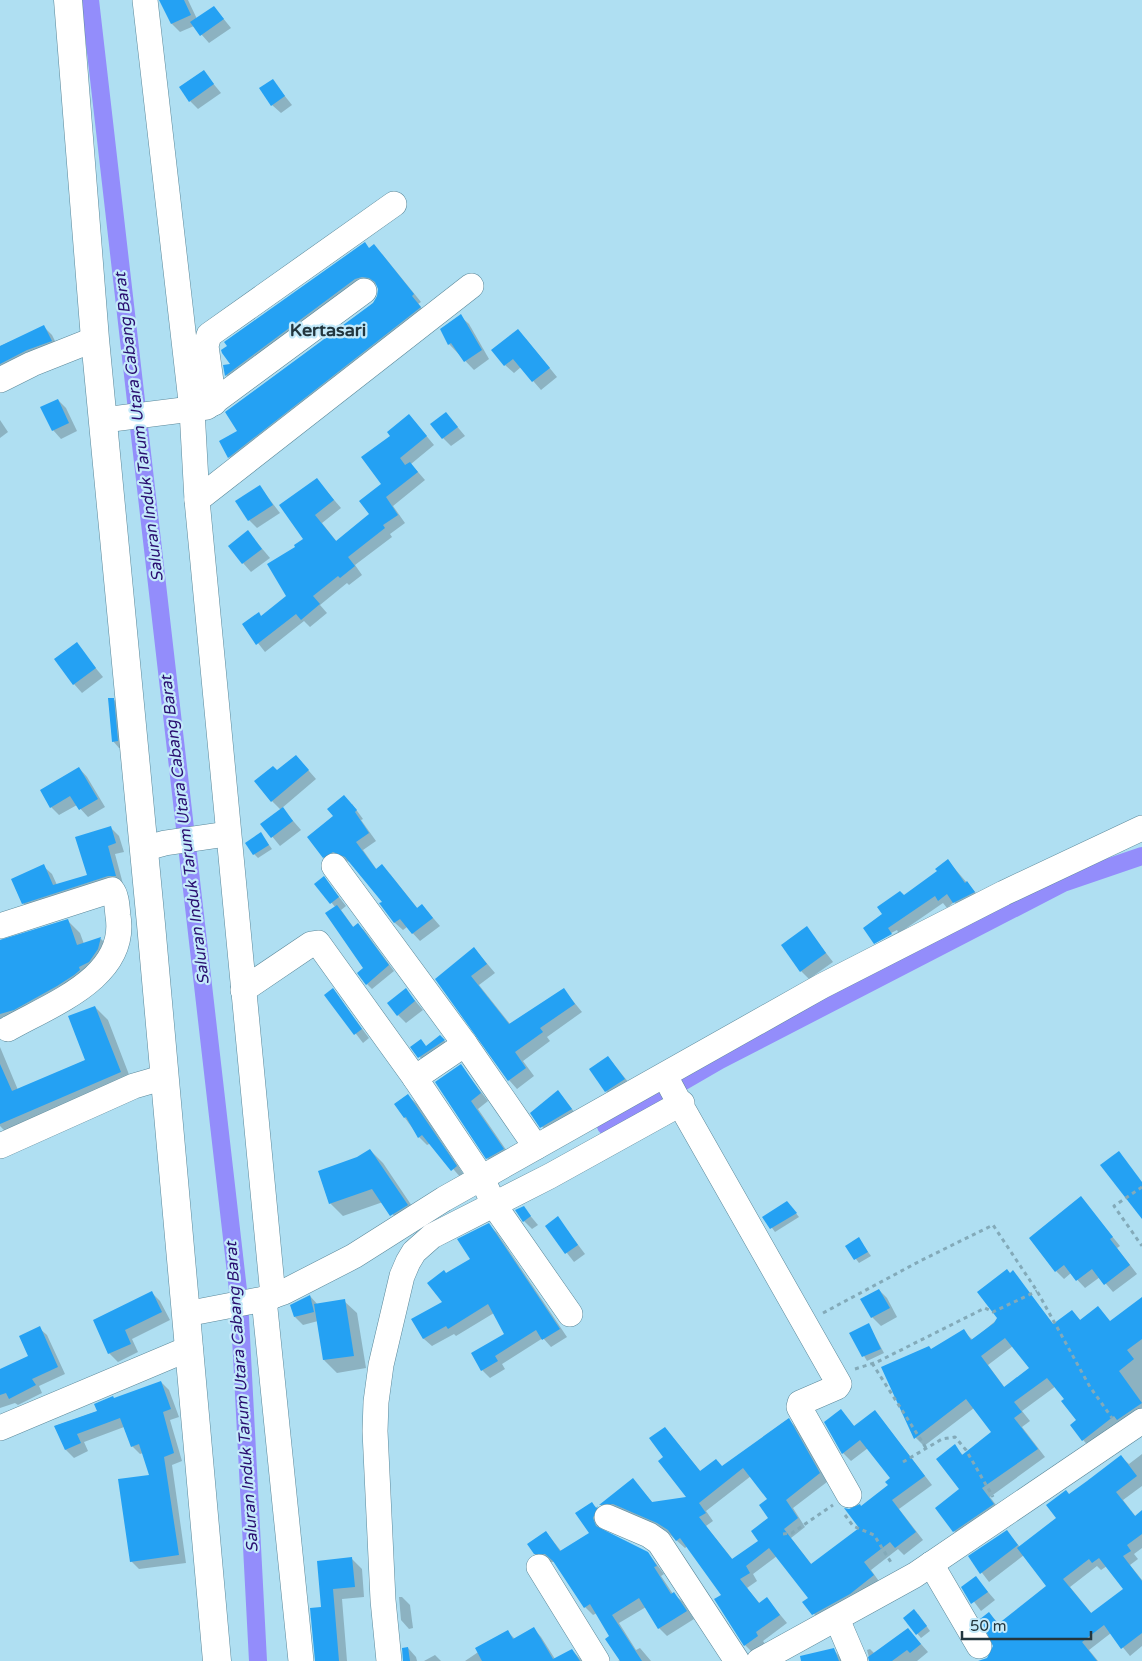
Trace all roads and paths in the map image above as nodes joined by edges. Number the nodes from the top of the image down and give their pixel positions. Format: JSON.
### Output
{"nodes":[{"id":1,"x":68,"y":0,"type":"edge"},
{"id":2,"x":145,"y":0,"type":"edge"},
{"id":3,"x":394,"y":204,"type":"dead end"},
{"id":4,"x":471,"y":286,"type":"dead end"},
{"id":5,"x":364,"y":291,"type":"dead end"},
{"id":6,"x":95,"y":339,"type":"junction"},
{"id":7,"x":0,"y":380,"type":"edge"},
{"id":8,"x":195,"y":408,"type":"junction"},
{"id":9,"x":111,"y":418,"type":"junction"},
{"id":10,"x":197,"y":500,"type":"junction"},
{"id":11,"x":1142,"y":828,"type":"edge"},
{"id":12,"x":222,"y":835,"type":"junction"},
{"id":13,"x":154,"y":846,"type":"junction"},
{"id":14,"x":334,"y":866,"type":"dead end"},
{"id":15,"x":0,"y":926,"type":"edge"},
{"id":16,"x":135,"y":928,"type":"junction"},
{"id":17,"x":243,"y":990,"type":"junction"},
{"id":18,"x":8,"y":1029,"type":"dead end"},
{"id":19,"x":465,"y":1044,"type":"junction"},
{"id":20,"x":415,"y":1078,"type":"junction"},
{"id":21,"x":151,"y":1081,"type":"junction"},
{"id":22,"x":674,"y":1093,"type":"junction"},
{"id":23,"x":0,"y":1146,"type":"edge"},
{"id":24,"x":536,"y":1147,"type":"junction"},
{"id":25,"x":1142,"y":1187,"type":"edge"},
{"id":26,"x":488,"y":1192,"type":"junction"},
{"id":27,"x":423,"y":1226,"type":"junction"},
{"id":28,"x":1142,"y":1246,"type":"edge"},
{"id":29,"x":1037,"y":1291,"type":"junction"},
{"id":30,"x":269,"y":1298,"type":"junction"},
{"id":31,"x":195,"y":1312,"type":"junction"},
{"id":32,"x":570,"y":1314,"type":"dead end"},
{"id":33,"x":804,"y":1323,"type":"junction"},
{"id":34,"x":190,"y":1348,"type":"junction"},
{"id":35,"x":872,"y":1363,"type":"junction"},
{"id":36,"x":836,"y":1378,"type":"junction"},
{"id":37,"x":0,"y":1428,"type":"edge"},
{"id":38,"x":1133,"y":1428,"type":"edge"},
{"id":39,"x":926,"y":1448,"type":"junction"},
{"id":40,"x":903,"y":1462,"type":"dead end"},
{"id":41,"x":843,"y":1499,"type":"junction"},
{"id":42,"x":1004,"y":1515,"type":"junction"},
{"id":43,"x":608,"y":1517,"type":"dead end"},
{"id":44,"x":783,"y":1534,"type":"dead end"},
{"id":45,"x":931,"y":1564,"type":"junction"},
{"id":46,"x":539,"y":1566,"type":"dead end"},
{"id":47,"x":903,"y":1582,"type":"junction"},
{"id":48,"x":837,"y":1619,"type":"junction"},
{"id":49,"x":979,"y":1646,"type":"dead end"},
{"id":50,"x":217,"y":1661,"type":"edge"},
{"id":51,"x":301,"y":1661,"type":"edge"},
{"id":52,"x":384,"y":1661,"type":"edge"},
{"id":53,"x":389,"y":1661,"type":"edge"},
{"id":54,"x":597,"y":1661,"type":"edge"},
{"id":55,"x":737,"y":1661,"type":"edge"},
{"id":56,"x":759,"y":1661,"type":"edge"},
{"id":57,"x":855,"y":1661,"type":"edge"}],
"edges":[{"from":1,"to":6,"type":"main road"},
{"from":2,"to":8,"type":"street"},
{"from":3,"to":8,"type":"street"},
{"from":4,"to":10,"type":"street"},
{"from":5,"to":8,"type":"street"},
{"from":6,"to":7,"type":"street"},
{"from":6,"to":9,"type":"main road"},
{"from":8,"to":9,"type":"street"},
{"from":8,"to":10,"type":"street"},
{"from":9,"to":13,"type":"main road"},
{"from":10,"to":12,"type":"street"},
{"from":11,"to":22,"type":"street"},
{"from":12,"to":13,"type":"street"},
{"from":12,"to":17,"type":"street"},
{"from":13,"to":16,"type":"main road"},
{"from":14,"to":19,"type":"street"},
{"from":15,"to":16,"type":"street"},
{"from":16,"to":18,"type":"street"},
{"from":16,"to":21,"type":"main road"},
{"from":17,"to":20,"type":"street"},
{"from":17,"to":30,"type":"street"},
{"from":19,"to":20,"type":"street"},
{"from":19,"to":24,"type":"street"},
{"from":20,"to":26,"type":"street"},
{"from":21,"to":23,"type":"street"},
{"from":21,"to":31,"type":"main road"},
{"from":22,"to":24,"type":"street"},
{"from":22,"to":26,"type":"street"},
{"from":22,"to":33,"type":"street"},
{"from":24,"to":26,"type":"street"},
{"from":25,"to":28,"type":"path"},
{"from":26,"to":27,"type":"street"},
{"from":26,"to":32,"type":"street"},
{"from":27,"to":30,"type":"street"},
{"from":27,"to":53,"type":"street"},
{"from":29,"to":33,"type":"path"},
{"from":29,"to":35,"type":"path"},
{"from":29,"to":38,"type":"path"},
{"from":30,"to":31,"type":"street"},
{"from":30,"to":51,"type":"street"},
{"from":31,"to":34,"type":"main road"},
{"from":33,"to":36,"type":"street"},
{"from":34,"to":37,"type":"street"},
{"from":34,"to":50,"type":"main road"},
{"from":35,"to":36,"type":"path"},
{"from":35,"to":39,"type":"path"},
{"from":36,"to":41,"type":"street"},
{"from":38,"to":42,"type":"street"},
{"from":39,"to":40,"type":"path"},
{"from":39,"to":42,"type":"path"},
{"from":41,"to":44,"type":"path"},
{"from":41,"to":47,"type":"path"},
{"from":42,"to":45,"type":"street"},
{"from":43,"to":55,"type":"street"},
{"from":45,"to":47,"type":"street"},
{"from":45,"to":49,"type":"street"},
{"from":46,"to":54,"type":"street"},
{"from":47,"to":48,"type":"street"},
{"from":48,"to":56,"type":"street"},
{"from":48,"to":57,"type":"street"},
{"from":52,"to":53,"type":"street"}]}
